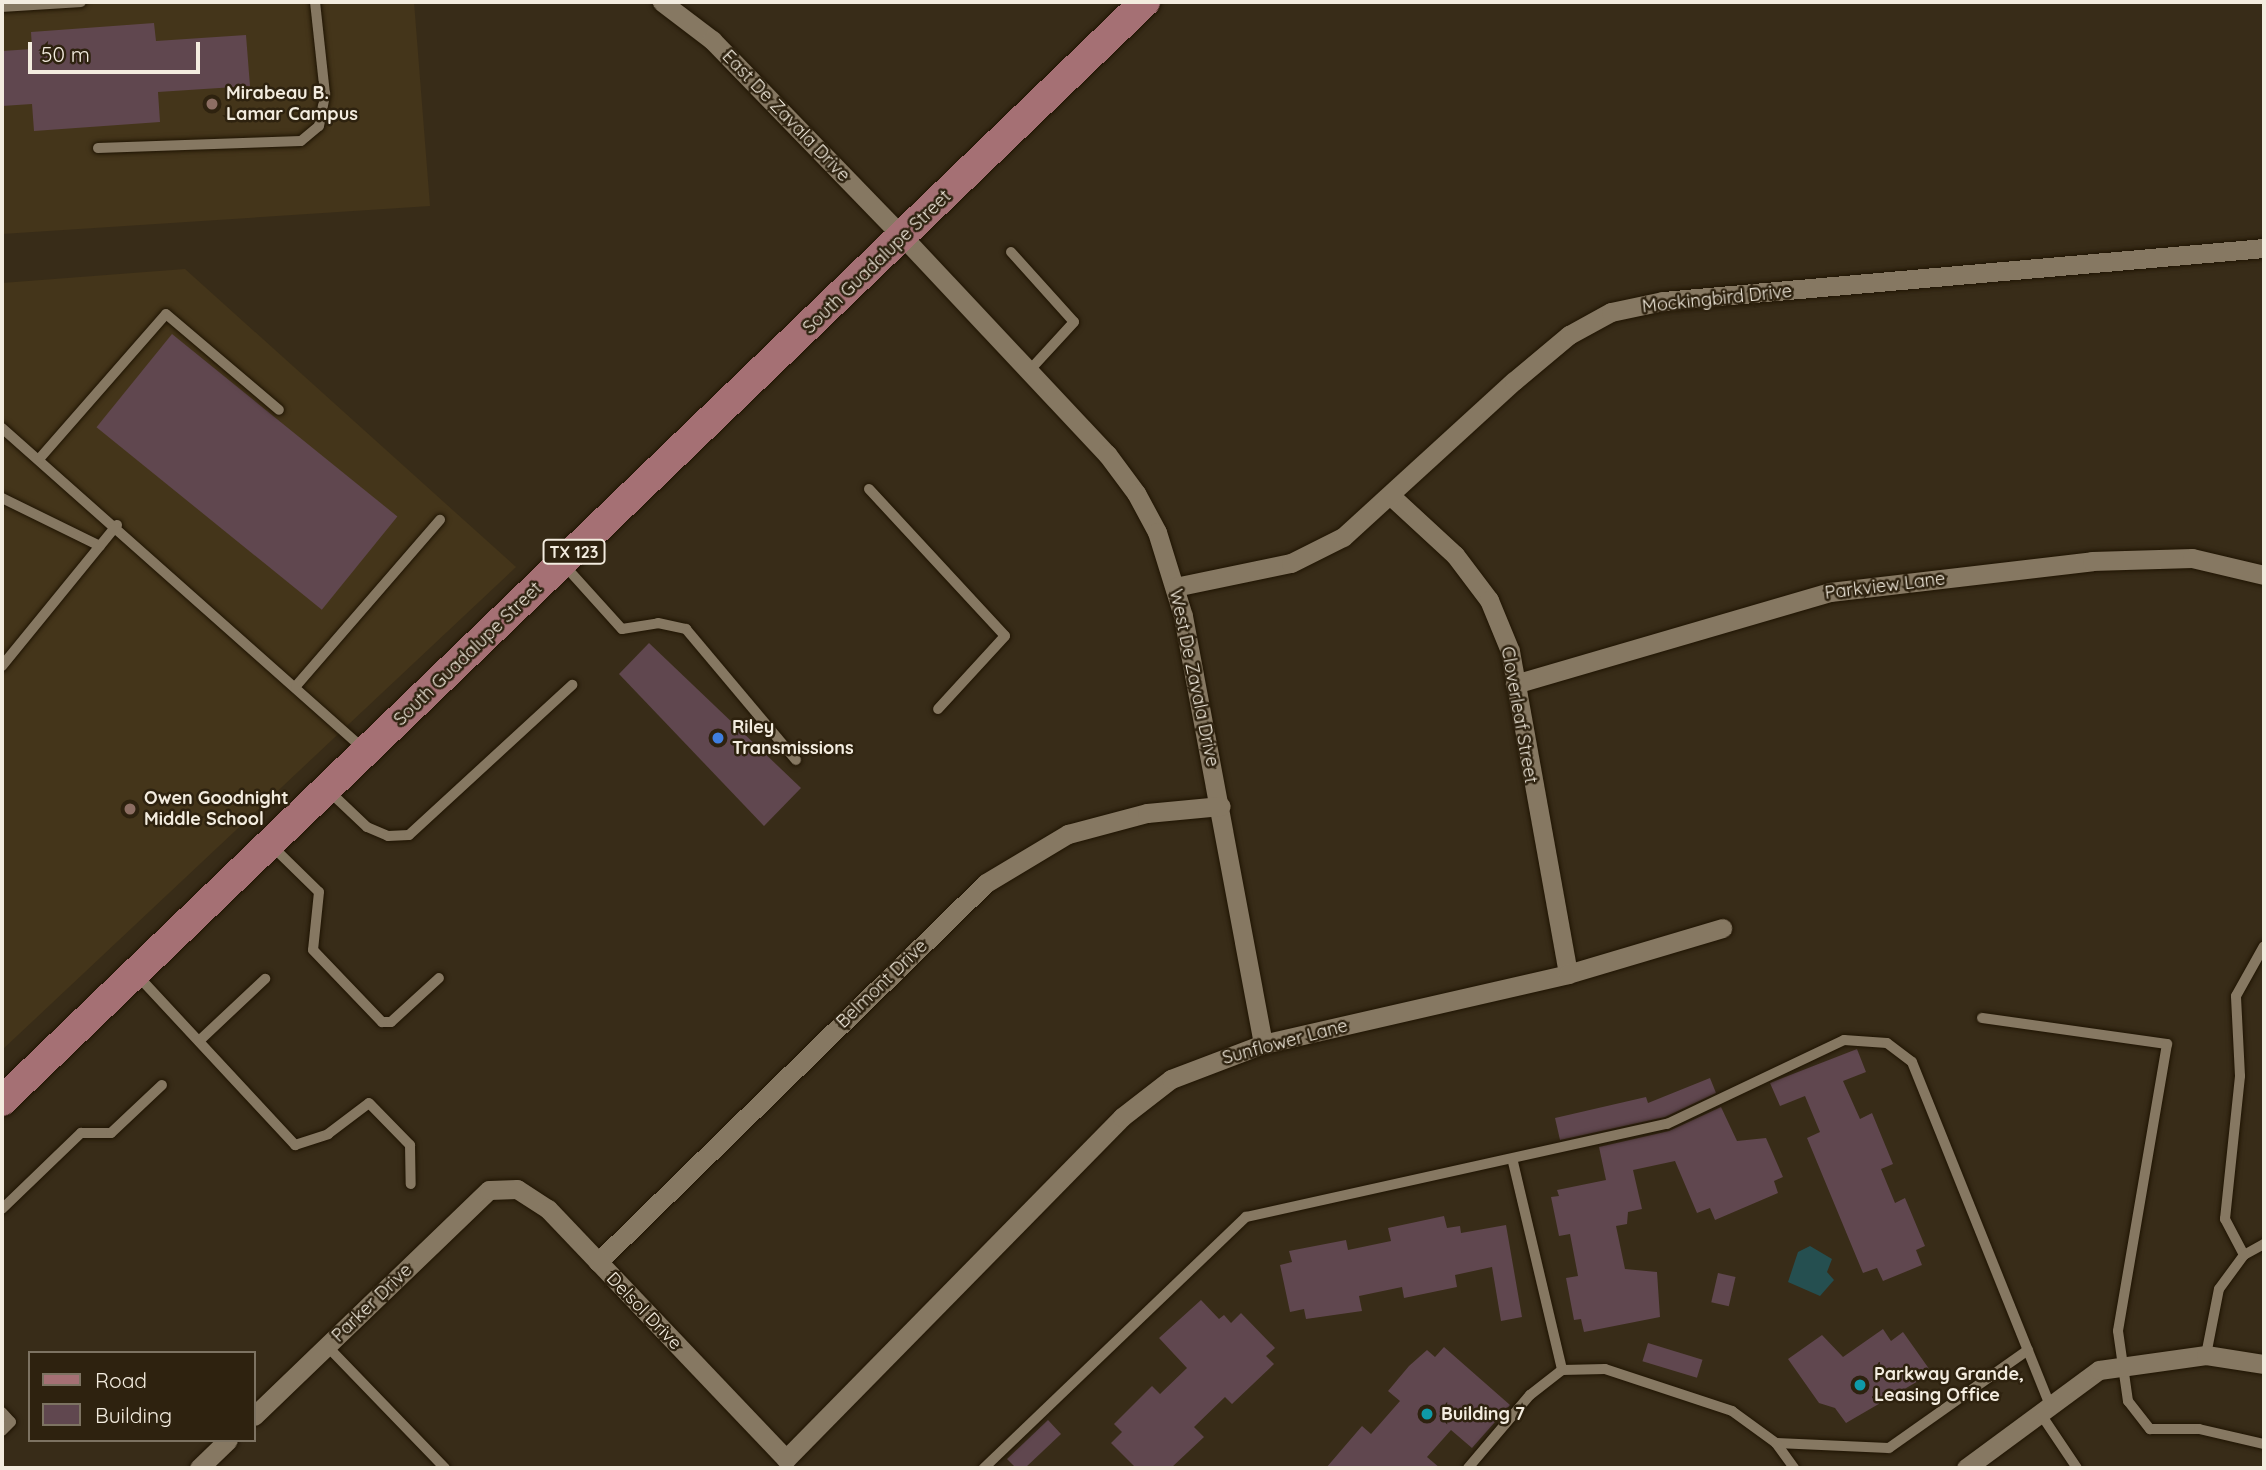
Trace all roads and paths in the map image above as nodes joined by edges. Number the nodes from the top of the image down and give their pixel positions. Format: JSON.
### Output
{"nodes":[{"id":1,"x":81,"y":2,"type":"edge"},
{"id":2,"x":315,"y":2,"type":"edge"},
{"id":3,"x":662,"y":2,"type":"edge"},
{"id":4,"x":1145,"y":2,"type":"edge"},
{"id":5,"x":2,"y":7,"type":"edge"},
{"id":6,"x":98,"y":148,"type":"dead end"},
{"id":7,"x":903,"y":237,"type":"junction"},
{"id":8,"x":2264,"y":248,"type":"edge"},
{"id":9,"x":1010,"y":252,"type":"dead end"},
{"id":10,"x":1029,"y":371,"type":"junction"},
{"id":11,"x":279,"y":410,"type":"dead end"},
{"id":12,"x":2,"y":428,"type":"edge"},
{"id":13,"x":40,"y":458,"type":"junction"},
{"id":14,"x":869,"y":489,"type":"dead end"},
{"id":15,"x":1391,"y":496,"type":"junction"},
{"id":16,"x":2,"y":498,"type":"edge"},
{"id":17,"x":440,"y":520,"type":"dead end"},
{"id":18,"x":117,"y":526,"type":"junction"},
{"id":19,"x":100,"y":546,"type":"junction"},
{"id":20,"x":562,"y":563,"type":"junction"},
{"id":21,"x":2264,"y":575,"type":"edge"},
{"id":22,"x":1175,"y":587,"type":"junction"},
{"id":23,"x":2,"y":666,"type":"edge"},
{"id":24,"x":1516,"y":684,"type":"junction"},
{"id":25,"x":572,"y":685,"type":"dead end"},
{"id":26,"x":296,"y":686,"type":"junction"},
{"id":27,"x":937,"y":709,"type":"dead end"},
{"id":28,"x":367,"y":751,"type":"junction"},
{"id":29,"x":796,"y":760,"type":"dead end"},
{"id":30,"x":328,"y":789,"type":"junction"},
{"id":31,"x":1221,"y":806,"type":"junction"},
{"id":32,"x":270,"y":844,"type":"junction"},
{"id":33,"x":1722,"y":928,"type":"dead end"},
{"id":34,"x":2264,"y":946,"type":"edge"},
{"id":35,"x":135,"y":973,"type":"junction"},
{"id":36,"x":1568,"y":974,"type":"junction"},
{"id":37,"x":439,"y":978,"type":"dead end"},
{"id":38,"x":265,"y":979,"type":"dead end"},
{"id":39,"x":1982,"y":1018,"type":"dead end"},
{"id":40,"x":199,"y":1041,"type":"junction"},
{"id":41,"x":1263,"y":1044,"type":"junction"},
{"id":42,"x":162,"y":1085,"type":"dead end"},
{"id":43,"x":2,"y":1101,"type":"edge"},
{"id":44,"x":1513,"y":1162,"type":"junction"},
{"id":45,"x":411,"y":1184,"type":"dead end"},
{"id":46,"x":489,"y":1190,"type":"joint"},
{"id":47,"x":2,"y":1209,"type":"edge"},
{"id":48,"x":2264,"y":1244,"type":"edge"},
{"id":49,"x":2244,"y":1255,"type":"junction"},
{"id":50,"x":598,"y":1262,"type":"junction"},
{"id":51,"x":327,"y":1346,"type":"junction"},
{"id":52,"x":2028,"y":1350,"type":"junction"},
{"id":53,"x":2206,"y":1355,"type":"junction"},
{"id":54,"x":2264,"y":1364,"type":"edge"},
{"id":55,"x":2121,"y":1367,"type":"junction"},
{"id":56,"x":1562,"y":1370,"type":"junction"},
{"id":57,"x":2045,"y":1410,"type":"junction"},
{"id":58,"x":2,"y":1412,"type":"edge"},
{"id":59,"x":256,"y":1414,"type":"edge"},
{"id":60,"x":2,"y":1431,"type":"edge"},
{"id":61,"x":226,"y":1442,"type":"edge"},
{"id":62,"x":1776,"y":1443,"type":"junction"},
{"id":63,"x":2264,"y":1444,"type":"edge"},
{"id":64,"x":786,"y":1459,"type":"joint"},
{"id":65,"x":199,"y":1468,"type":"edge"},
{"id":66,"x":445,"y":1468,"type":"edge"},
{"id":67,"x":985,"y":1468,"type":"edge"},
{"id":68,"x":1468,"y":1468,"type":"edge"},
{"id":69,"x":1794,"y":1468,"type":"edge"},
{"id":70,"x":1966,"y":1468,"type":"edge"},
{"id":71,"x":2077,"y":1468,"type":"edge"}],
"edges":[{"from":1,"to":5,"type":"lane"},
{"from":2,"to":6,"type":"lane"},
{"from":3,"to":7,"type":"street","name":"East De Zavala Drive"},
{"from":4,"to":7,"type":"main road","name":"South Guadalupe Street","number":"TX 123"},
{"from":7,"to":10,"type":"street","name":"West De Zavala Drive"},
{"from":7,"to":20,"type":"main road","name":"South Guadalupe Street","number":"TX 123"},
{"from":8,"to":15,"type":"street","name":"Mockingbird Drive"},
{"from":9,"to":10,"type":"lane"},
{"from":10,"to":22,"type":"street","name":"West De Zavala Drive"},
{"from":11,"to":13,"type":"lane"},
{"from":12,"to":13,"type":"lane"},
{"from":13,"to":18,"type":"lane"},
{"from":14,"to":27,"type":"lane"},
{"from":15,"to":22,"type":"street","name":"Mockingbird Drive"},
{"from":15,"to":24,"type":"street","name":"Cloverleaf Street"},
{"from":16,"to":19,"type":"lane"},
{"from":17,"to":26,"type":"lane"},
{"from":18,"to":19,"type":"lane"},
{"from":18,"to":26,"type":"lane"},
{"from":19,"to":23,"type":"lane"},
{"from":20,"to":28,"type":"main road","name":"South Guadalupe Street","number":"TX 123"},
{"from":20,"to":29,"type":"lane"},
{"from":21,"to":24,"type":"street","name":"Parkview Lane"},
{"from":22,"to":31,"type":"street","name":"West De Zavala Drive"},
{"from":24,"to":36,"type":"street","name":"Cloverleaf Street"},
{"from":25,"to":30,"type":"lane"},
{"from":26,"to":28,"type":"lane"},
{"from":28,"to":30,"type":"main road","name":"South Guadalupe Street","number":"TX 123"},
{"from":30,"to":32,"type":"main road","name":"South Guadalupe Street","number":"TX 123"},
{"from":31,"to":41,"type":"street","name":"West De Zavala Drive"},
{"from":31,"to":50,"type":"street","name":"Belmont Drive"},
{"from":32,"to":35,"type":"main road","name":"South Guadalupe Street","number":"TX 123"},
{"from":32,"to":37,"type":"lane"},
{"from":33,"to":36,"type":"street","name":"Sunflower Lane"},
{"from":34,"to":49,"type":"lane"},
{"from":35,"to":40,"type":"lane"},
{"from":35,"to":43,"type":"main road","name":"South Guadalupe Street","number":"TX 123"},
{"from":36,"to":41,"type":"street","name":"Sunflower Lane"},
{"from":38,"to":40,"type":"lane"},
{"from":39,"to":55,"type":"lane"},
{"from":40,"to":45,"type":"lane"},
{"from":41,"to":64,"type":"street","name":"Sunflower Lane"},
{"from":42,"to":47,"type":"lane"},
{"from":44,"to":52,"type":"lane"},
{"from":44,"to":56,"type":"lane"},
{"from":44,"to":67,"type":"lane"},
{"from":46,"to":50,"type":"street","name":"Delsol Drive"},
{"from":46,"to":51,"type":"street","name":"Parker Drive"},
{"from":48,"to":49,"type":"lane"},
{"from":49,"to":53,"type":"lane"},
{"from":50,"to":64,"type":"street","name":"Delsol Drive"},
{"from":51,"to":59,"type":"street","name":"Parker Drive"},
{"from":51,"to":66,"type":"lane"},
{"from":52,"to":57,"type":"lane"},
{"from":52,"to":62,"type":"lane"},
{"from":53,"to":54,"type":"street"},
{"from":53,"to":55,"type":"street"},
{"from":55,"to":57,"type":"street"},
{"from":55,"to":63,"type":"lane"},
{"from":56,"to":62,"type":"lane"},
{"from":56,"to":68,"type":"lane"},
{"from":57,"to":70,"type":"street"},
{"from":57,"to":71,"type":"lane"},
{"from":58,"to":60,"type":"lane"},
{"from":61,"to":65,"type":"street"},
{"from":62,"to":69,"type":"lane"}]}
